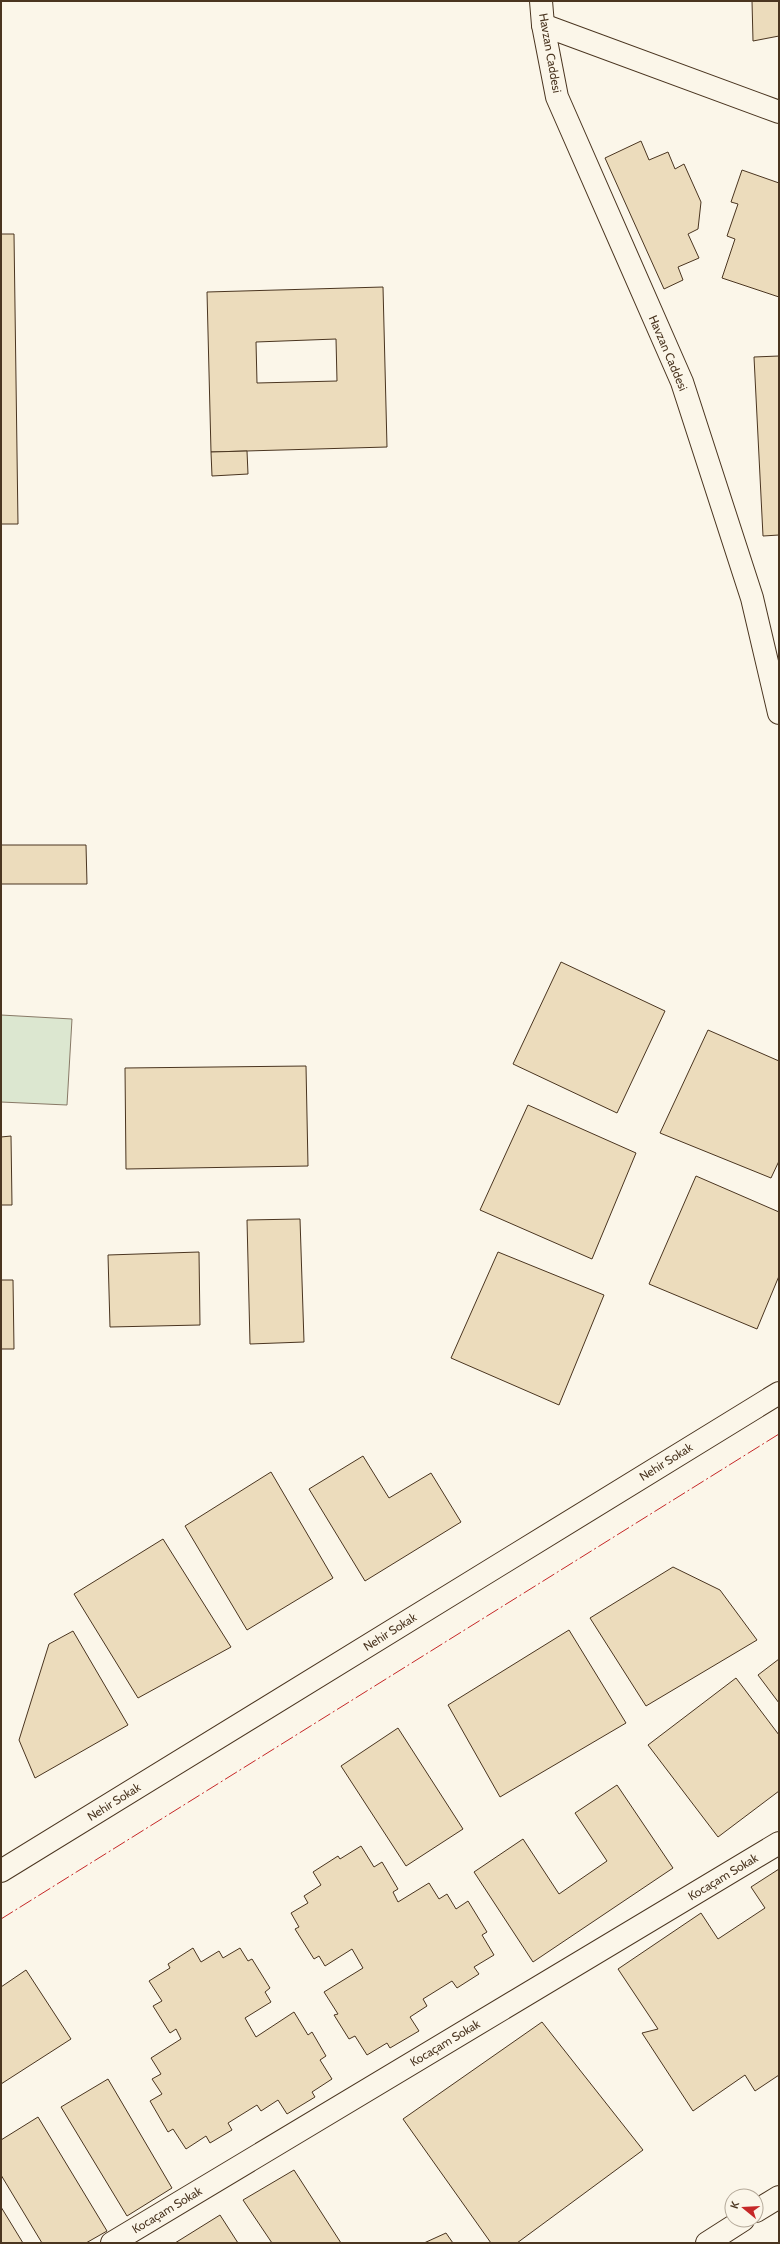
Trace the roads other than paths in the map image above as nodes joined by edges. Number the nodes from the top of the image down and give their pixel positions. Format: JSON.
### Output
{"nodes":[{"id":1,"x":541,"y":1,"type":"edge"},
{"id":2,"x":544,"y":25,"type":"junction"},
{"id":3,"x":779,"y":112,"type":"edge"},
{"id":4,"x":779,"y":713,"type":"edge"},
{"id":5,"x":779,"y":1392,"type":"edge"},
{"id":6,"x":779,"y":1843,"type":"edge"},
{"id":7,"x":1,"y":1871,"type":"edge"},
{"id":8,"x":779,"y":2197,"type":"edge"},
{"id":9,"x":764,"y":2206,"type":"edge"},
{"id":10,"x":730,"y":2228,"type":"edge"},
{"id":11,"x":112,"y":2243,"type":"edge"},
{"id":12,"x":707,"y":2243,"type":"edge"}],
"edges":[{"from":1,"to":2,"type":"street","name":"Havzan Caddesi"},
{"from":2,"to":3,"type":"street"},
{"from":2,"to":4,"type":"street","name":"Havzan Caddesi"},
{"from":5,"to":7,"type":"street","name":"Nehir Sokak"},
{"from":6,"to":11,"type":"street","name":"Kocaçam Sokak"},
{"from":8,"to":9,"type":"street"},
{"from":10,"to":12,"type":"street"}]}
